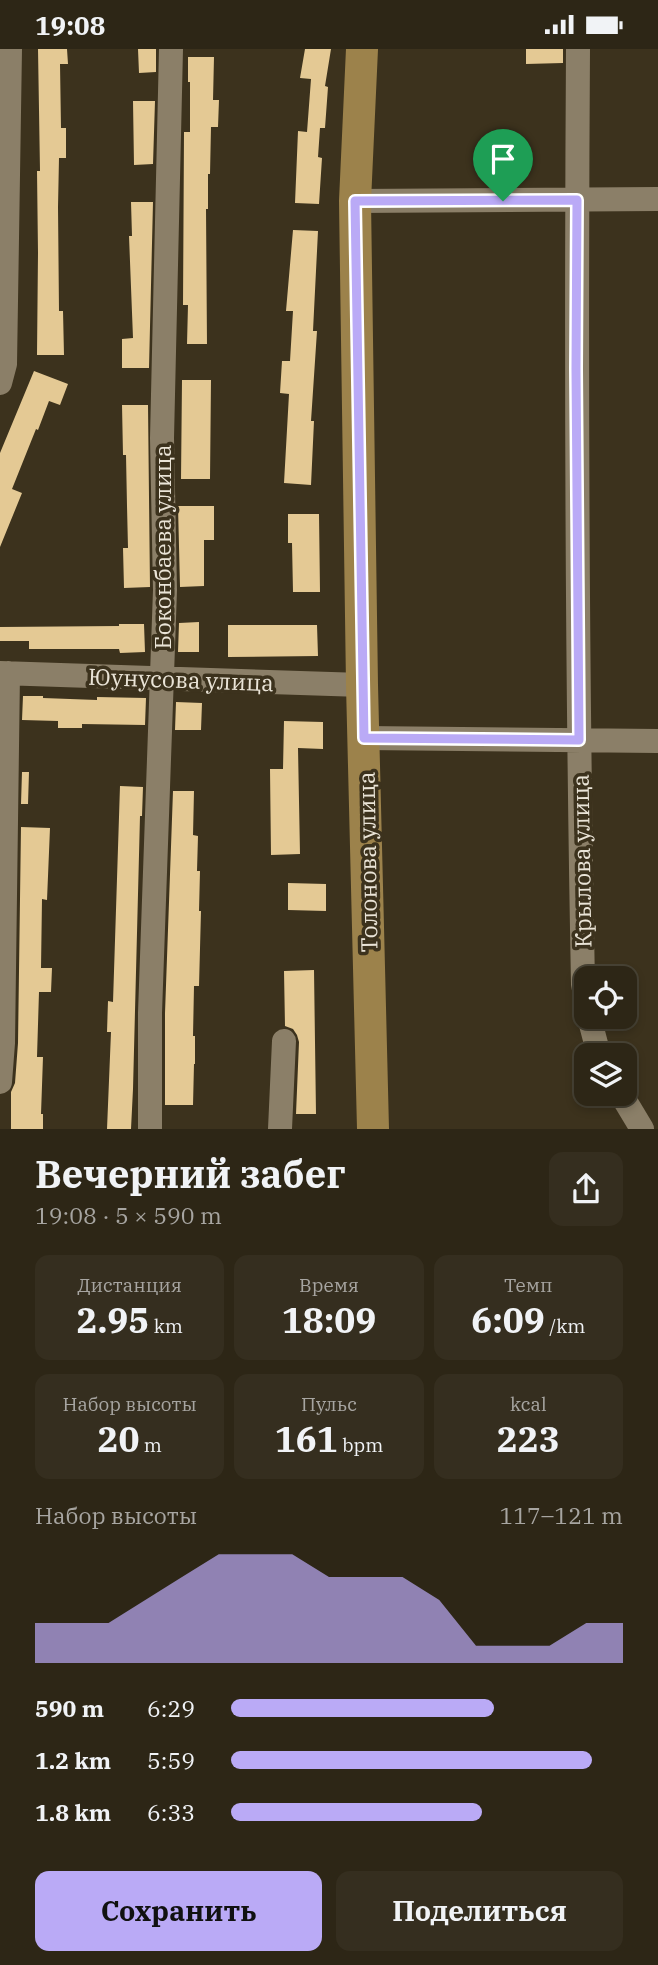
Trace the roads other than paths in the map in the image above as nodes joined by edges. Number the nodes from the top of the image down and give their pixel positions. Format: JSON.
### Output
{"nodes":[{"id":1,"x":10,"y":49,"type":"edge"},
{"id":2,"x":171,"y":49,"type":"edge"},
{"id":3,"x":362,"y":49,"type":"edge"},
{"id":4,"x":578,"y":49,"type":"edge"},
{"id":5,"x":658,"y":199,"type":"edge"},
{"id":6,"x":577,"y":200,"type":"junction"},
{"id":7,"x":355,"y":201,"type":"junction"},
{"id":8,"x":0,"y":383,"type":"edge"},
{"id":9,"x":4,"y":673,"type":"edge"},
{"id":10,"x":161,"y":678,"type":"junction"},
{"id":11,"x":362,"y":685,"type":"junction"},
{"id":12,"x":364,"y":738,"type":"junction"},
{"id":13,"x":579,"y":740,"type":"junction"},
{"id":14,"x":658,"y":741,"type":"edge"},
{"id":15,"x":583,"y":966,"type":"edge"},
{"id":16,"x":284,"y":1041,"type":"dead end"},
{"id":17,"x":0,"y":1081,"type":"edge"},
{"id":18,"x":628,"y":1106,"type":"edge"},
{"id":19,"x":150,"y":1129,"type":"edge"},
{"id":20,"x":280,"y":1129,"type":"edge"},
{"id":21,"x":373,"y":1129,"type":"edge"},
{"id":22,"x":642,"y":1129,"type":"edge"}],
"edges":[{"from":1,"to":8,"type":"street"},
{"from":2,"to":10,"type":"street","name":"Боконбаева улица"},
{"from":3,"to":7,"type":"main road","name":"Толонова улица"},
{"from":4,"to":6,"type":"street","name":"Крылова улица"},
{"from":5,"to":6,"type":"street"},
{"from":6,"to":7,"type":"street"},
{"from":6,"to":13,"type":"street","name":"Крылова улица"},
{"from":7,"to":11,"type":"main road","name":"Толонова улица"},
{"from":9,"to":10,"type":"street","name":"Юунусова улица"},
{"from":9,"to":17,"type":"street"},
{"from":10,"to":11,"type":"street","name":"Юунусова улица"},
{"from":10,"to":19,"type":"street","name":"Боконбаева улица"},
{"from":11,"to":12,"type":"main road","name":"Толонова улица"},
{"from":12,"to":13,"type":"street"},
{"from":12,"to":21,"type":"main road","name":"Толонова улица"},
{"from":13,"to":14,"type":"street"},
{"from":13,"to":15,"type":"street","name":"Крылова улица"},
{"from":16,"to":20,"type":"street"},
{"from":18,"to":22,"type":"street"}]}
